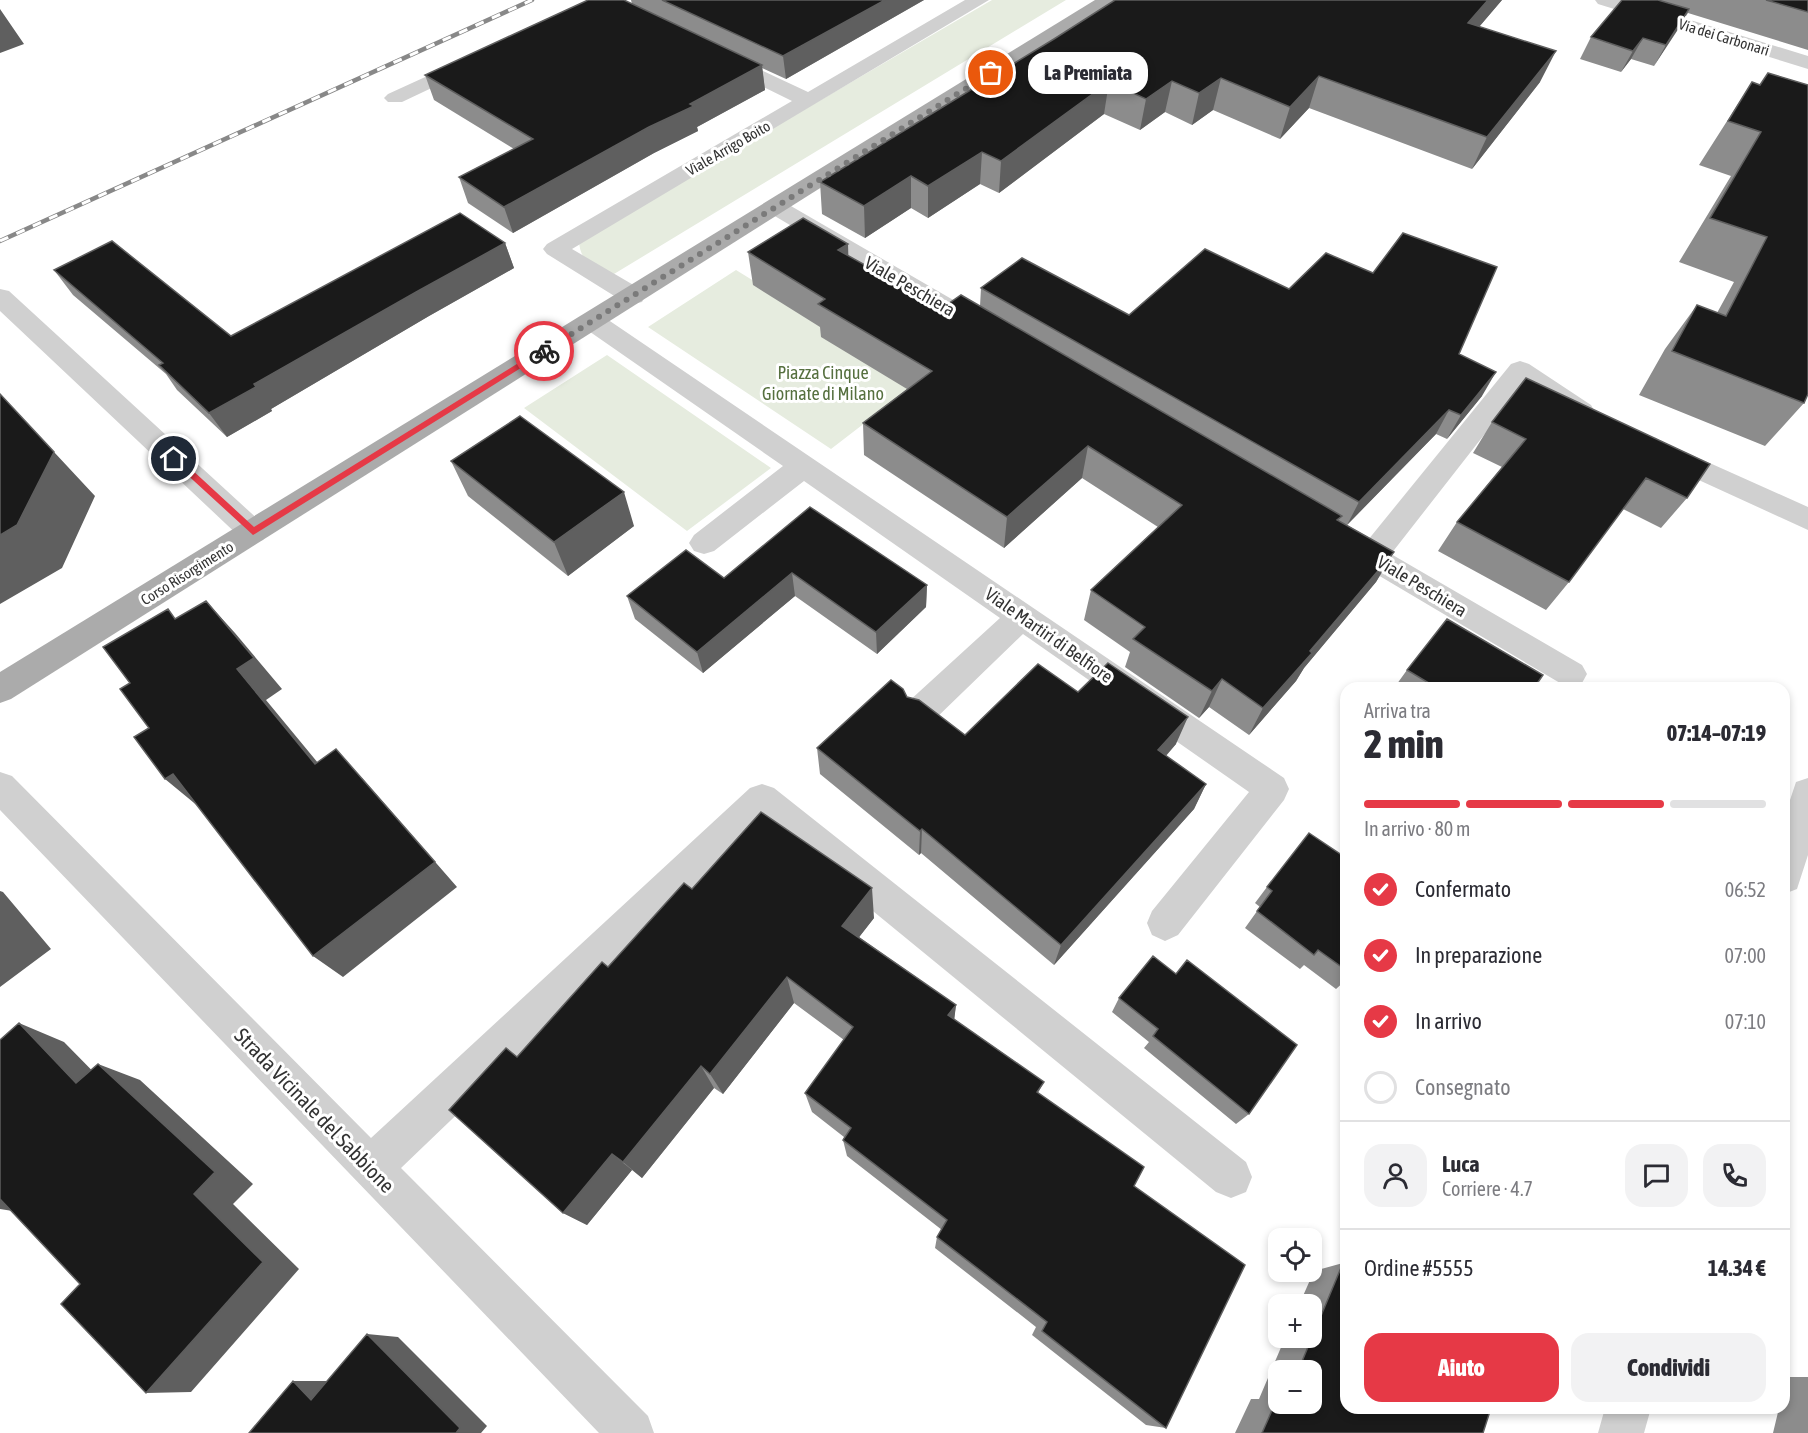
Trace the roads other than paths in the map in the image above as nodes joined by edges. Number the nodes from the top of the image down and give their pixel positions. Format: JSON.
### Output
{"nodes":[{"id":1,"x":979,"y":0,"type":"edge"},
{"id":2,"x":1108,"y":0,"type":"edge"},
{"id":3,"x":1605,"y":0,"type":"edge"},
{"id":4,"x":705,"y":51,"type":"edge"},
{"id":5,"x":482,"y":57,"type":"edge"},
{"id":6,"x":1808,"y":63,"type":"edge"},
{"id":7,"x":395,"y":98,"type":"dead end"},
{"id":8,"x":808,"y":100,"type":"junction"},
{"id":9,"x":776,"y":207,"type":"junction"},
{"id":10,"x":633,"y":296,"type":"junction"},
{"id":11,"x":6,"y":311,"type":"edge"},
{"id":12,"x":592,"y":321,"type":"junction"},
{"id":13,"x":1004,"y":341,"type":"edge"},
{"id":14,"x":1608,"y":426,"type":"edge"},
{"id":15,"x":1640,"y":441,"type":"edge"},
{"id":16,"x":803,"y":466,"type":"junction"},
{"id":17,"x":1808,"y":519,"type":"edge"},
{"id":18,"x":1321,"y":527,"type":"edge"},
{"id":19,"x":253,"y":532,"type":"junction"},
{"id":20,"x":704,"y":543,"type":"dead end"},
{"id":21,"x":1372,"y":556,"type":"junction"},
{"id":22,"x":1022,"y":616,"type":"junction"},
{"id":23,"x":1571,"y":674,"type":"dead end"},
{"id":24,"x":0,"y":689,"type":"edge"},
{"id":25,"x":920,"y":712,"type":"edge"},
{"id":26,"x":0,"y":787,"type":"edge"},
{"id":27,"x":1808,"y":793,"type":"edge"},
{"id":28,"x":1790,"y":856,"type":"edge"},
{"id":29,"x":1165,"y":922,"type":"dead end"},
{"id":30,"x":371,"y":1167,"type":"junction"},
{"id":31,"x":1231,"y":1177,"type":"dead end"},
{"id":32,"x":1626,"y":1414,"type":"edge"},
{"id":33,"x":631,"y":1433,"type":"edge"},
{"id":34,"x":1621,"y":1433,"type":"edge"}],
"edges":[{"from":1,"to":8,"type":"street","name":"Viale Arrigo Boito"},
{"from":2,"to":9,"type":"main road","name":"Corso Risorgimento"},
{"from":3,"to":6,"type":"street","name":"Via dei Carbonari"},
{"from":4,"to":8,"type":"street"},
{"from":5,"to":7,"type":"street"},
{"from":8,"to":10,"type":"street","name":"Viale Arrigo Boito"},
{"from":9,"to":10,"type":"main road","name":"Corso Risorgimento"},
{"from":9,"to":13,"type":"street","name":"Viale Peschiera"},
{"from":10,"to":12,"type":"main road","name":"Corso Risorgimento"},
{"from":11,"to":19,"type":"street"},
{"from":12,"to":16,"type":"street"},
{"from":12,"to":19,"type":"main road","name":"Corso Risorgimento"},
{"from":14,"to":21,"type":"street"},
{"from":15,"to":17,"type":"street"},
{"from":16,"to":20,"type":"street"},
{"from":16,"to":22,"type":"street","name":"Viale Martiri di Belfiore"},
{"from":18,"to":21,"type":"street","name":"Viale Peschiera"},
{"from":19,"to":24,"type":"main road","name":"Corso Risorgimento"},
{"from":21,"to":23,"type":"street","name":"Viale Peschiera"},
{"from":22,"to":25,"type":"street"},
{"from":22,"to":29,"type":"street","name":"Viale Martiri di Belfiore"},
{"from":26,"to":30,"type":"street","name":"Strada Vicinale del Sabbione"},
{"from":27,"to":28,"type":"street"},
{"from":30,"to":31,"type":"street"},
{"from":30,"to":33,"type":"street","name":"Strada Vicinale del Sabbione"},
{"from":32,"to":34,"type":"street"}]}
